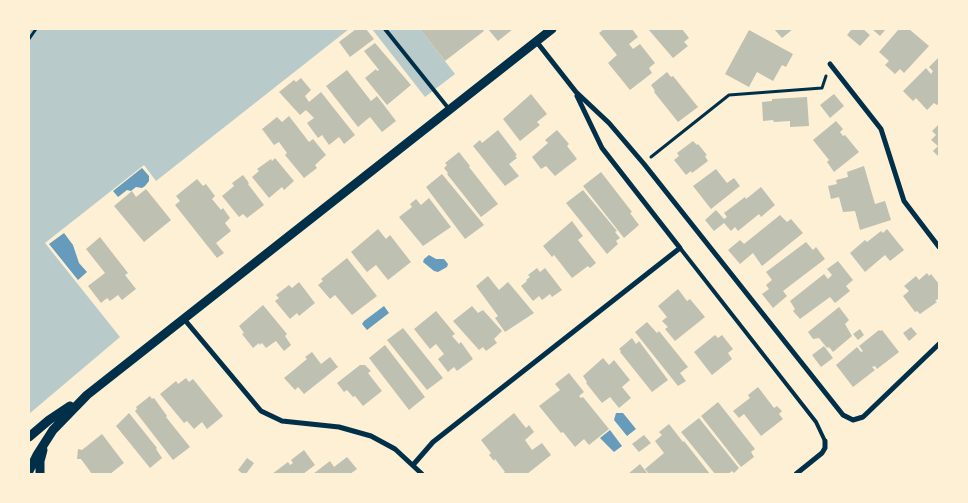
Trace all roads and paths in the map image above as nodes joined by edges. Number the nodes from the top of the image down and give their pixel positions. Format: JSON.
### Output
{"nodes":[{"id":1,"x":36,"y":29,"type":"edge"},
{"id":2,"x":385,"y":29,"type":"edge"},
{"id":3,"x":552,"y":29,"type":"edge"},
{"id":4,"x":29,"y":39,"type":"edge"},
{"id":5,"x":536,"y":41,"type":"junction"},
{"id":6,"x":830,"y":64,"type":"joint"},
{"id":7,"x":576,"y":92,"type":"junction"},
{"id":8,"x":449,"y":109,"type":"junction"},
{"id":9,"x":651,"y":157,"type":"dead end"},
{"id":10,"x":939,"y":247,"type":"edge"},
{"id":11,"x":680,"y":248,"type":"junction"},
{"id":12,"x":184,"y":319,"type":"junction"},
{"id":13,"x":939,"y":344,"type":"edge"},
{"id":14,"x":87,"y":395,"type":"junction"},
{"id":15,"x":58,"y":424,"type":"junction"},
{"id":16,"x":31,"y":434,"type":"edge"},
{"id":17,"x":825,"y":441,"type":"joint"},
{"id":18,"x":412,"y":465,"type":"junction"},
{"id":19,"x":29,"y":471,"type":"edge"},
{"id":20,"x":40,"y":474,"type":"edge"},
{"id":21,"x":422,"y":474,"type":"edge"},
{"id":22,"x":796,"y":474,"type":"edge"}],
"edges":[{"from":1,"to":4,"type":"path"},
{"from":2,"to":8,"type":"lane"},
{"from":3,"to":5,"type":"street"},
{"from":5,"to":7,"type":"street"},
{"from":5,"to":8,"type":"street"},
{"from":6,"to":9,"type":"path"},
{"from":6,"to":10,"type":"street"},
{"from":7,"to":11,"type":"street"},
{"from":7,"to":13,"type":"street"},
{"from":8,"to":12,"type":"street"},
{"from":11,"to":17,"type":"lane"},
{"from":11,"to":18,"type":"street"},
{"from":12,"to":14,"type":"street"},
{"from":12,"to":18,"type":"street"},
{"from":14,"to":15,"type":"street"},
{"from":14,"to":16,"type":"street"},
{"from":15,"to":19,"type":"street"},
{"from":15,"to":20,"type":"street"},
{"from":17,"to":22,"type":"street"},
{"from":18,"to":21,"type":"street"}]}
